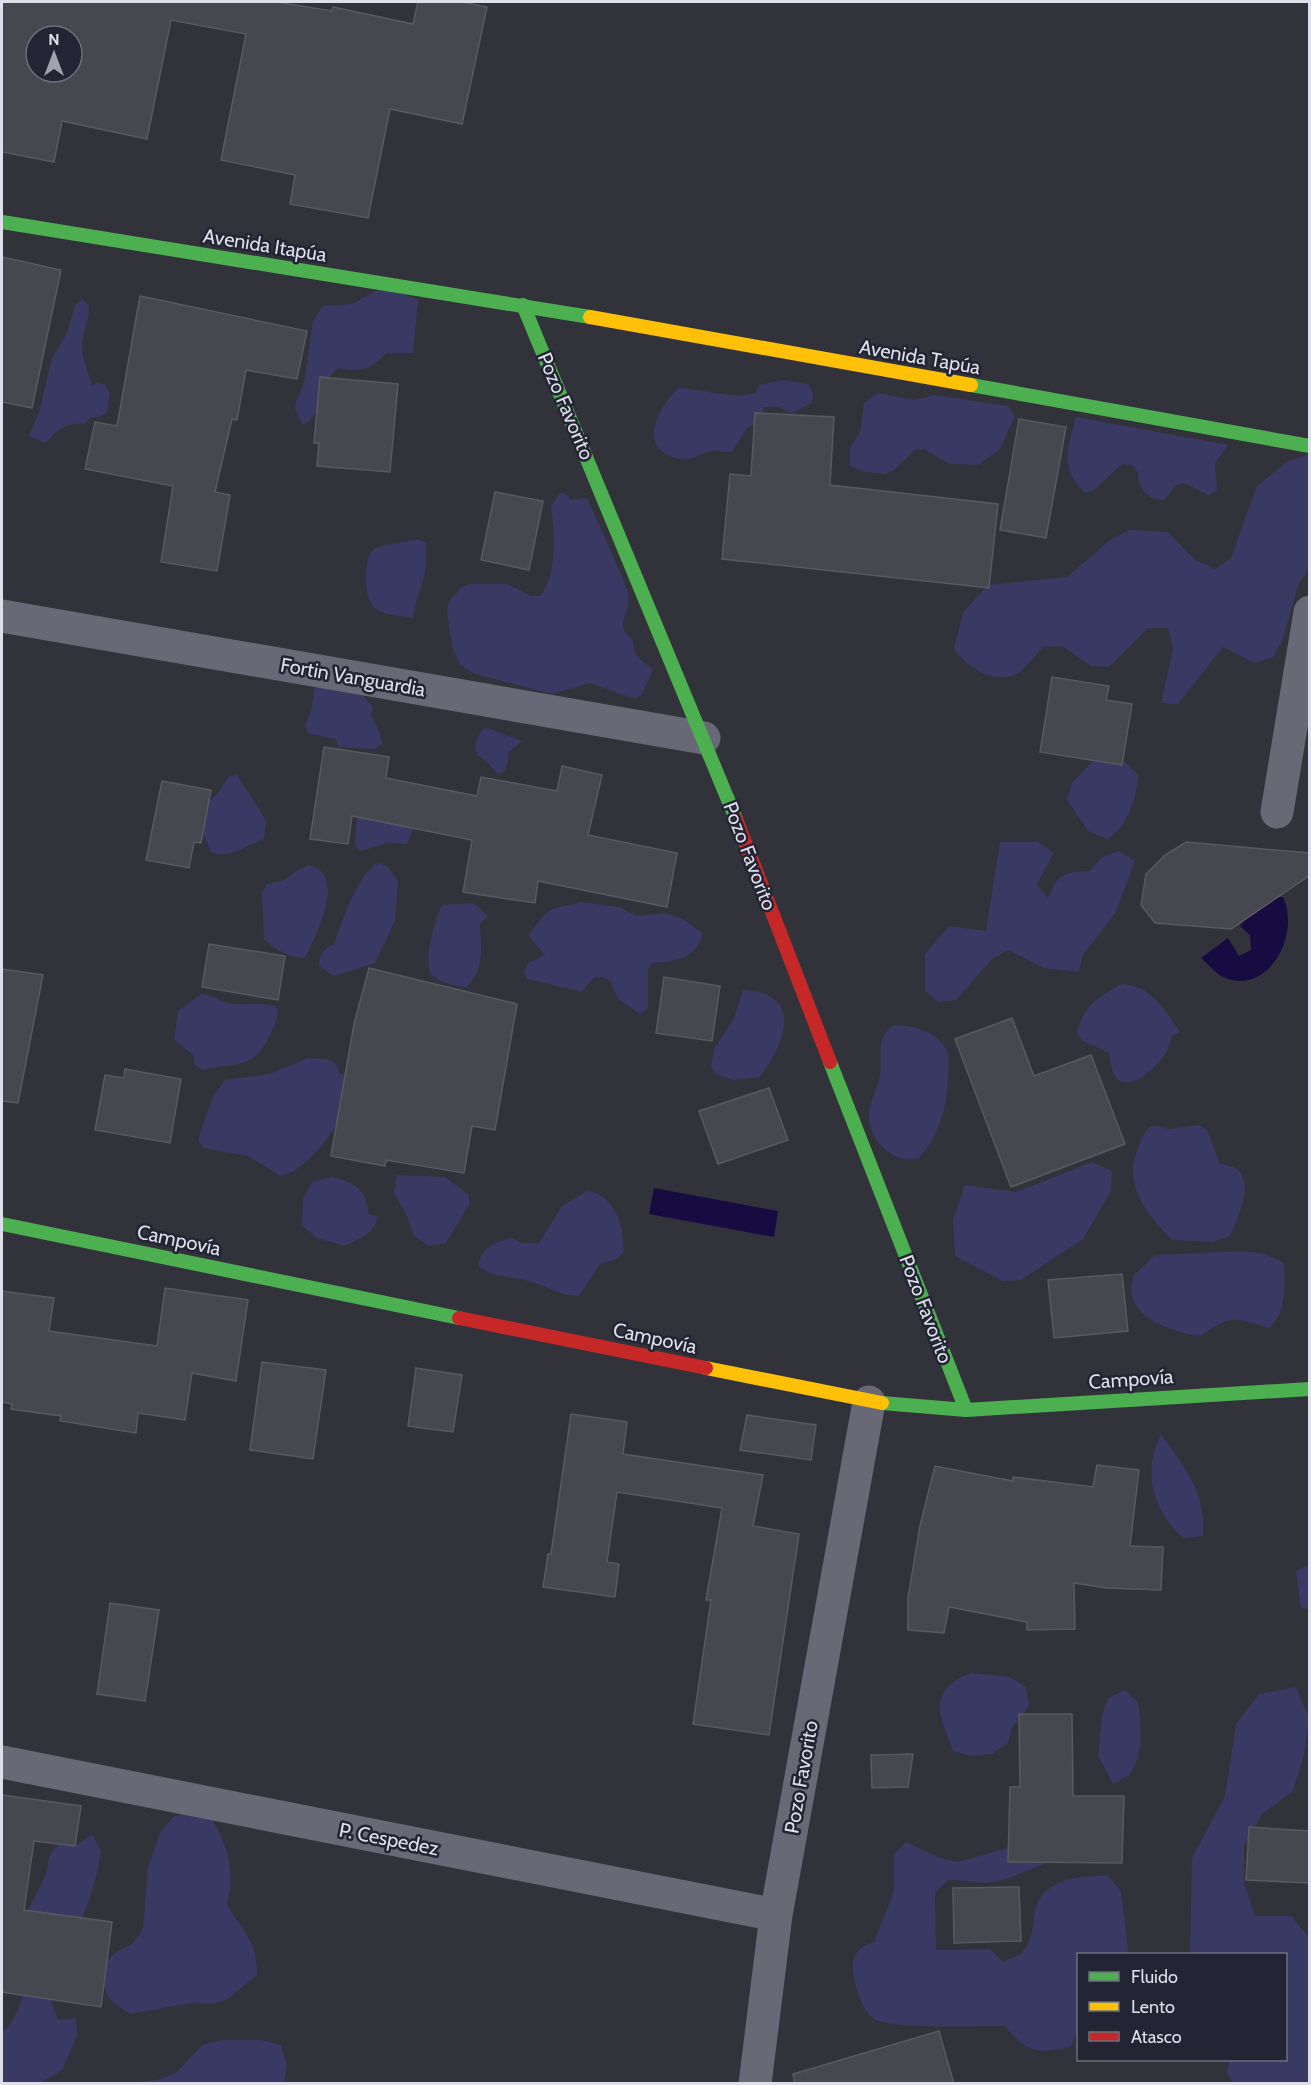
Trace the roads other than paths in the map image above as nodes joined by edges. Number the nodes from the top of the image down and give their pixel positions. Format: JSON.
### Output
{"nodes":[{"id":1,"x":2,"y":222,"type":"edge"},
{"id":2,"x":523,"y":306,"type":"junction"},
{"id":3,"x":1310,"y":446,"type":"edge"},
{"id":4,"x":1310,"y":612,"type":"edge"},
{"id":5,"x":2,"y":616,"type":"edge"},
{"id":6,"x":705,"y":738,"type":"junction"},
{"id":7,"x":1277,"y":812,"type":"dead end"},
{"id":8,"x":2,"y":1224,"type":"edge"},
{"id":9,"x":1310,"y":1389,"type":"edge"},
{"id":10,"x":870,"y":1402,"type":"junction"},
{"id":11,"x":966,"y":1410,"type":"junction"},
{"id":12,"x":2,"y":1762,"type":"edge"},
{"id":13,"x":776,"y":1915,"type":"junction"},
{"id":14,"x":755,"y":2084,"type":"edge"}],
"edges":[{"from":1,"to":2,"type":"street","name":"Avenida Itapúa"},
{"from":2,"to":3,"type":"street","name":"Avenida Tapúa"},
{"from":2,"to":6,"type":"street","name":"Pozo Favorito"},
{"from":4,"to":7,"type":"street"},
{"from":5,"to":6,"type":"street","name":"Fortin Vanguardia"},
{"from":6,"to":11,"type":"street","name":"Pozo Favorito"},
{"from":8,"to":10,"type":"street","name":"Campovía"},
{"from":9,"to":11,"type":"street","name":"Campovía"},
{"from":10,"to":11,"type":"street","name":"Campovía"},
{"from":10,"to":13,"type":"street","name":"Pozo Favorito"},
{"from":12,"to":13,"type":"street","name":"P. Cespedez"},
{"from":13,"to":14,"type":"street","name":"Pozo Favorito"}]}
